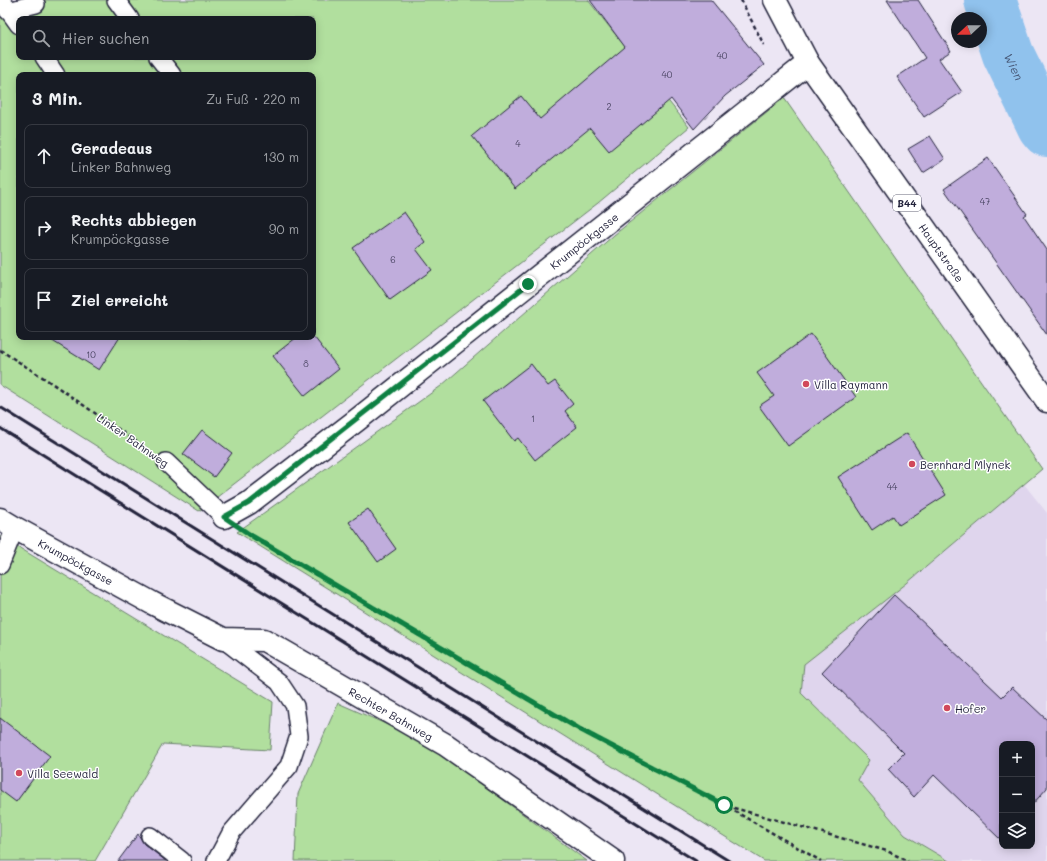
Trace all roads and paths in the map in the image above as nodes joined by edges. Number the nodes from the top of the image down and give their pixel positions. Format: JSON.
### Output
{"nodes":[{"id":1,"x":116,"y":0,"type":"edge"},
{"id":2,"x":741,"y":0,"type":"edge"},
{"id":3,"x":775,"y":0,"type":"edge"},
{"id":4,"x":4,"y":6,"type":"edge"},
{"id":5,"x":35,"y":8,"type":"edge"},
{"id":6,"x":128,"y":16,"type":"edge"},
{"id":7,"x":16,"y":21,"type":"edge"},
{"id":8,"x":764,"y":44,"type":"dead end"},
{"id":9,"x":46,"y":60,"type":"edge"},
{"id":10,"x":160,"y":60,"type":"edge"},
{"id":11,"x":808,"y":63,"type":"junction"},
{"id":12,"x":54,"y":72,"type":"edge"},
{"id":13,"x":170,"y":72,"type":"edge"},
{"id":14,"x":0,"y":350,"type":"edge"},
{"id":15,"x":1047,"y":401,"type":"edge"},
{"id":16,"x":166,"y":462,"type":"joint"},
{"id":17,"x":224,"y":517,"type":"junction"},
{"id":18,"x":7,"y":524,"type":"edge"},
{"id":19,"x":0,"y":565,"type":"edge"},
{"id":20,"x":152,"y":603,"type":"joint"},
{"id":21,"x":223,"y":639,"type":"junction"},
{"id":22,"x":724,"y":805,"type":"junction"},
{"id":23,"x":150,"y":836,"type":"dead end"},
{"id":24,"x":182,"y":861,"type":"edge"},
{"id":25,"x":216,"y":861,"type":"edge"},
{"id":26,"x":613,"y":861,"type":"edge"},
{"id":27,"x":821,"y":861,"type":"edge"},
{"id":28,"x":908,"y":861,"type":"edge"}],
"edges":[{"from":1,"to":6,"type":"lane"},
{"from":2,"to":8,"type":"path"},
{"from":3,"to":11,"type":"street","name":"Hauptstraße","number":"B44"},
{"from":4,"to":5,"type":"lane"},
{"from":4,"to":7,"type":"lane"},
{"from":9,"to":12,"type":"lane"},
{"from":10,"to":13,"type":"lane"},
{"from":11,"to":15,"type":"street","name":"Hauptstraße","number":"B44"},
{"from":11,"to":17,"type":"street","name":"Krumpöckgasse"},
{"from":14,"to":16,"type":"path","name":"Linker Bahnweg"},
{"from":16,"to":17,"type":"lane","name":"Linker Bahnweg"},
{"from":17,"to":22,"type":"path"},
{"from":18,"to":19,"type":"lane"},
{"from":18,"to":20,"type":"street","name":"Krumpöckgasse"},
{"from":20,"to":21,"type":"street","name":"Rechter Bahnweg"},
{"from":21,"to":25,"type":"lane"},
{"from":21,"to":26,"type":"street","name":"Rechter Bahnweg"},
{"from":22,"to":27,"type":"path"},
{"from":22,"to":28,"type":"path"},
{"from":23,"to":24,"type":"lane"}]}
